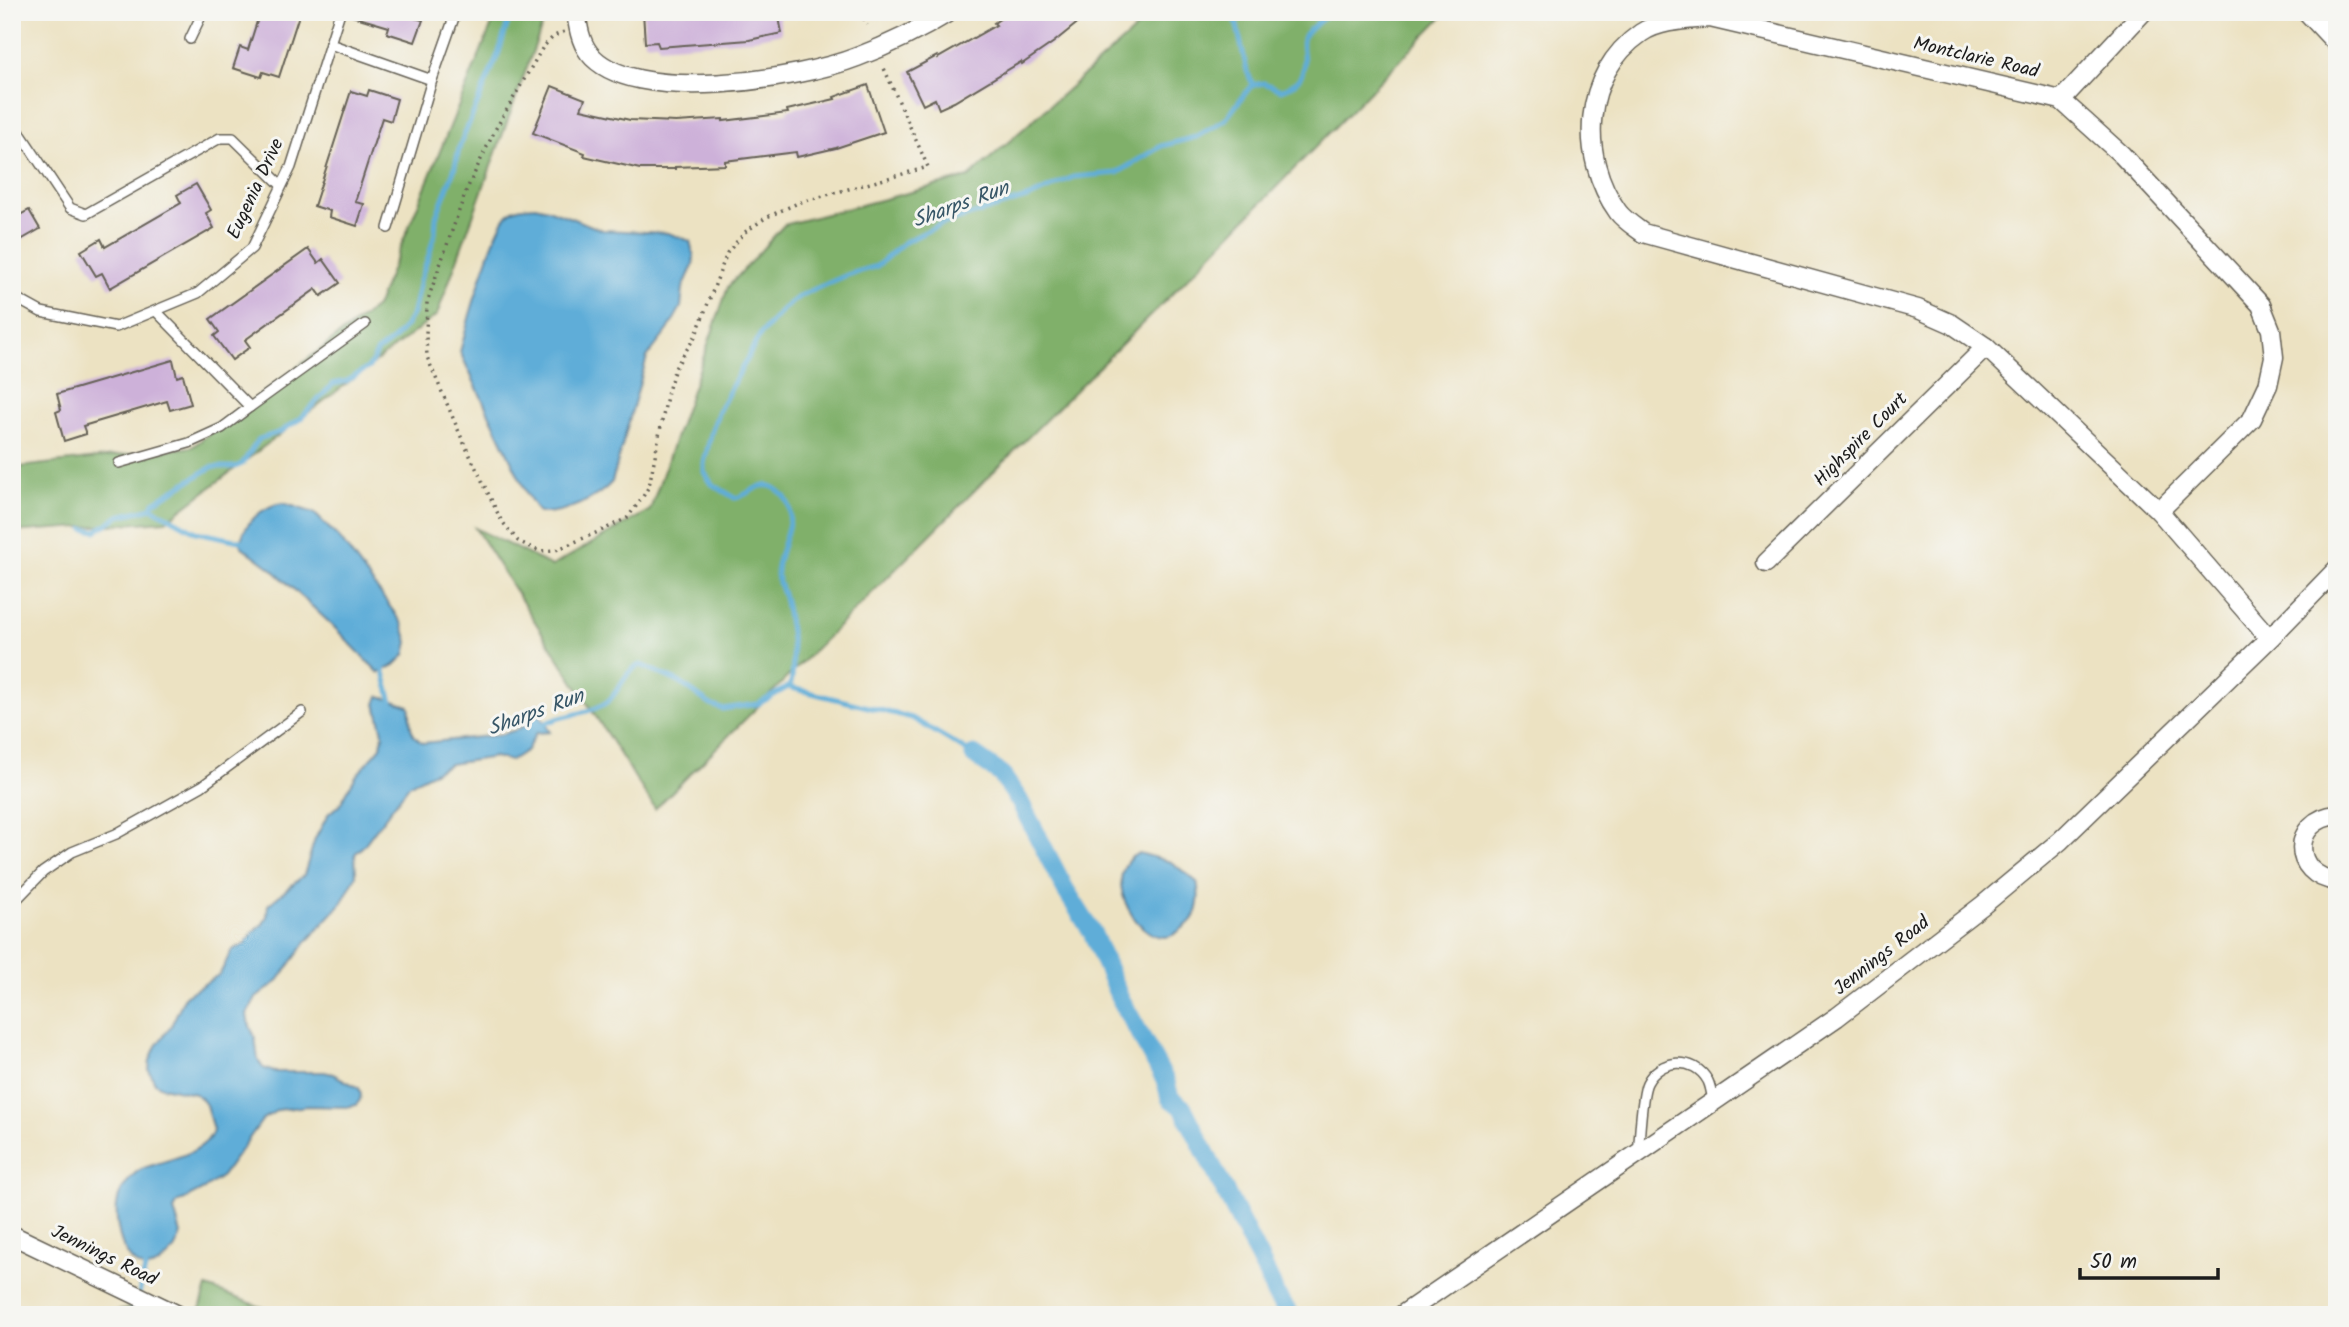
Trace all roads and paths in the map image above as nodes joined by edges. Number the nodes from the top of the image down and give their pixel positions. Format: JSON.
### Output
{"nodes":[{"id":1,"x":203,"y":12,"type":"edge"},
{"id":2,"x":340,"y":12,"type":"edge"},
{"id":3,"x":456,"y":12,"type":"edge"},
{"id":4,"x":861,"y":12,"type":"edge"},
{"id":5,"x":948,"y":12,"type":"edge"},
{"id":6,"x":2143,"y":12,"type":"edge"},
{"id":7,"x":2307,"y":12,"type":"edge"},
{"id":8,"x":577,"y":19,"type":"edge"},
{"id":9,"x":867,"y":25,"type":"dead end"},
{"id":10,"x":190,"y":39,"type":"dead end"},
{"id":11,"x":330,"y":44,"type":"junction"},
{"id":12,"x":2337,"y":44,"type":"edge"},
{"id":13,"x":880,"y":60,"type":"dead end"},
{"id":14,"x":432,"y":80,"type":"junction"},
{"id":15,"x":2061,"y":100,"type":"junction"},
{"id":16,"x":12,"y":121,"type":"edge"},
{"id":17,"x":281,"y":186,"type":"junction"},
{"id":18,"x":388,"y":228,"type":"dead end"},
{"id":19,"x":12,"y":296,"type":"edge"},
{"id":20,"x":156,"y":311,"type":"junction"},
{"id":21,"x":365,"y":324,"type":"dead end"},
{"id":22,"x":1986,"y":346,"type":"junction"},
{"id":23,"x":250,"y":407,"type":"junction"},
{"id":24,"x":119,"y":463,"type":"dead end"},
{"id":25,"x":2159,"y":511,"type":"junction"},
{"id":26,"x":1766,"y":563,"type":"dead end"},
{"id":27,"x":2337,"y":569,"type":"edge"},
{"id":28,"x":2269,"y":638,"type":"junction"},
{"id":29,"x":302,"y":712,"type":"dead end"},
{"id":30,"x":2337,"y":815,"type":"edge"},
{"id":31,"x":2337,"y":881,"type":"edge"},
{"id":32,"x":12,"y":904,"type":"edge"},
{"id":33,"x":1713,"y":1102,"type":"junction"},
{"id":34,"x":1638,"y":1153,"type":"junction"},
{"id":35,"x":12,"y":1235,"type":"edge"},
{"id":36,"x":178,"y":1315,"type":"edge"},
{"id":37,"x":1402,"y":1315,"type":"edge"}],
"edges":[{"from":1,"to":10,"type":"lane"},
{"from":2,"to":11,"type":"lane","name":"Eugenia Drive"},
{"from":3,"to":14,"type":"lane"},
{"from":4,"to":9,"type":"path"},
{"from":5,"to":8,"type":"street"},
{"from":6,"to":15,"type":"street"},
{"from":7,"to":12,"type":"street"},
{"from":8,"to":13,"type":"path"},
{"from":11,"to":14,"type":"lane"},
{"from":11,"to":17,"type":"lane","name":"Eugenia Drive"},
{"from":14,"to":18,"type":"lane"},
{"from":15,"to":22,"type":"street","name":"Montclarie Road"},
{"from":15,"to":25,"type":"street","name":"Montclarie Road"},
{"from":16,"to":17,"type":"lane"},
{"from":17,"to":20,"type":"lane","name":"Eugenia Drive"},
{"from":19,"to":20,"type":"lane","name":"Eugenia Drive"},
{"from":20,"to":23,"type":"lane"},
{"from":21,"to":23,"type":"lane"},
{"from":22,"to":25,"type":"street","name":"Montclarie Road"},
{"from":22,"to":26,"type":"street","name":"Highspire Court"},
{"from":23,"to":24,"type":"lane"},
{"from":25,"to":28,"type":"street","name":"Montclarie Road"},
{"from":27,"to":28,"type":"street","name":"Jennings Road"},
{"from":28,"to":33,"type":"street","name":"Jennings Road"},
{"from":29,"to":32,"type":"lane"},
{"from":30,"to":31,"type":"street"},
{"from":33,"to":34,"type":"street","name":"Jennings Road"},
{"from":33,"to":34,"type":"lane"},
{"from":34,"to":37,"type":"street","name":"Jennings Road"},
{"from":35,"to":36,"type":"street","name":"Jennings Road"}]}
